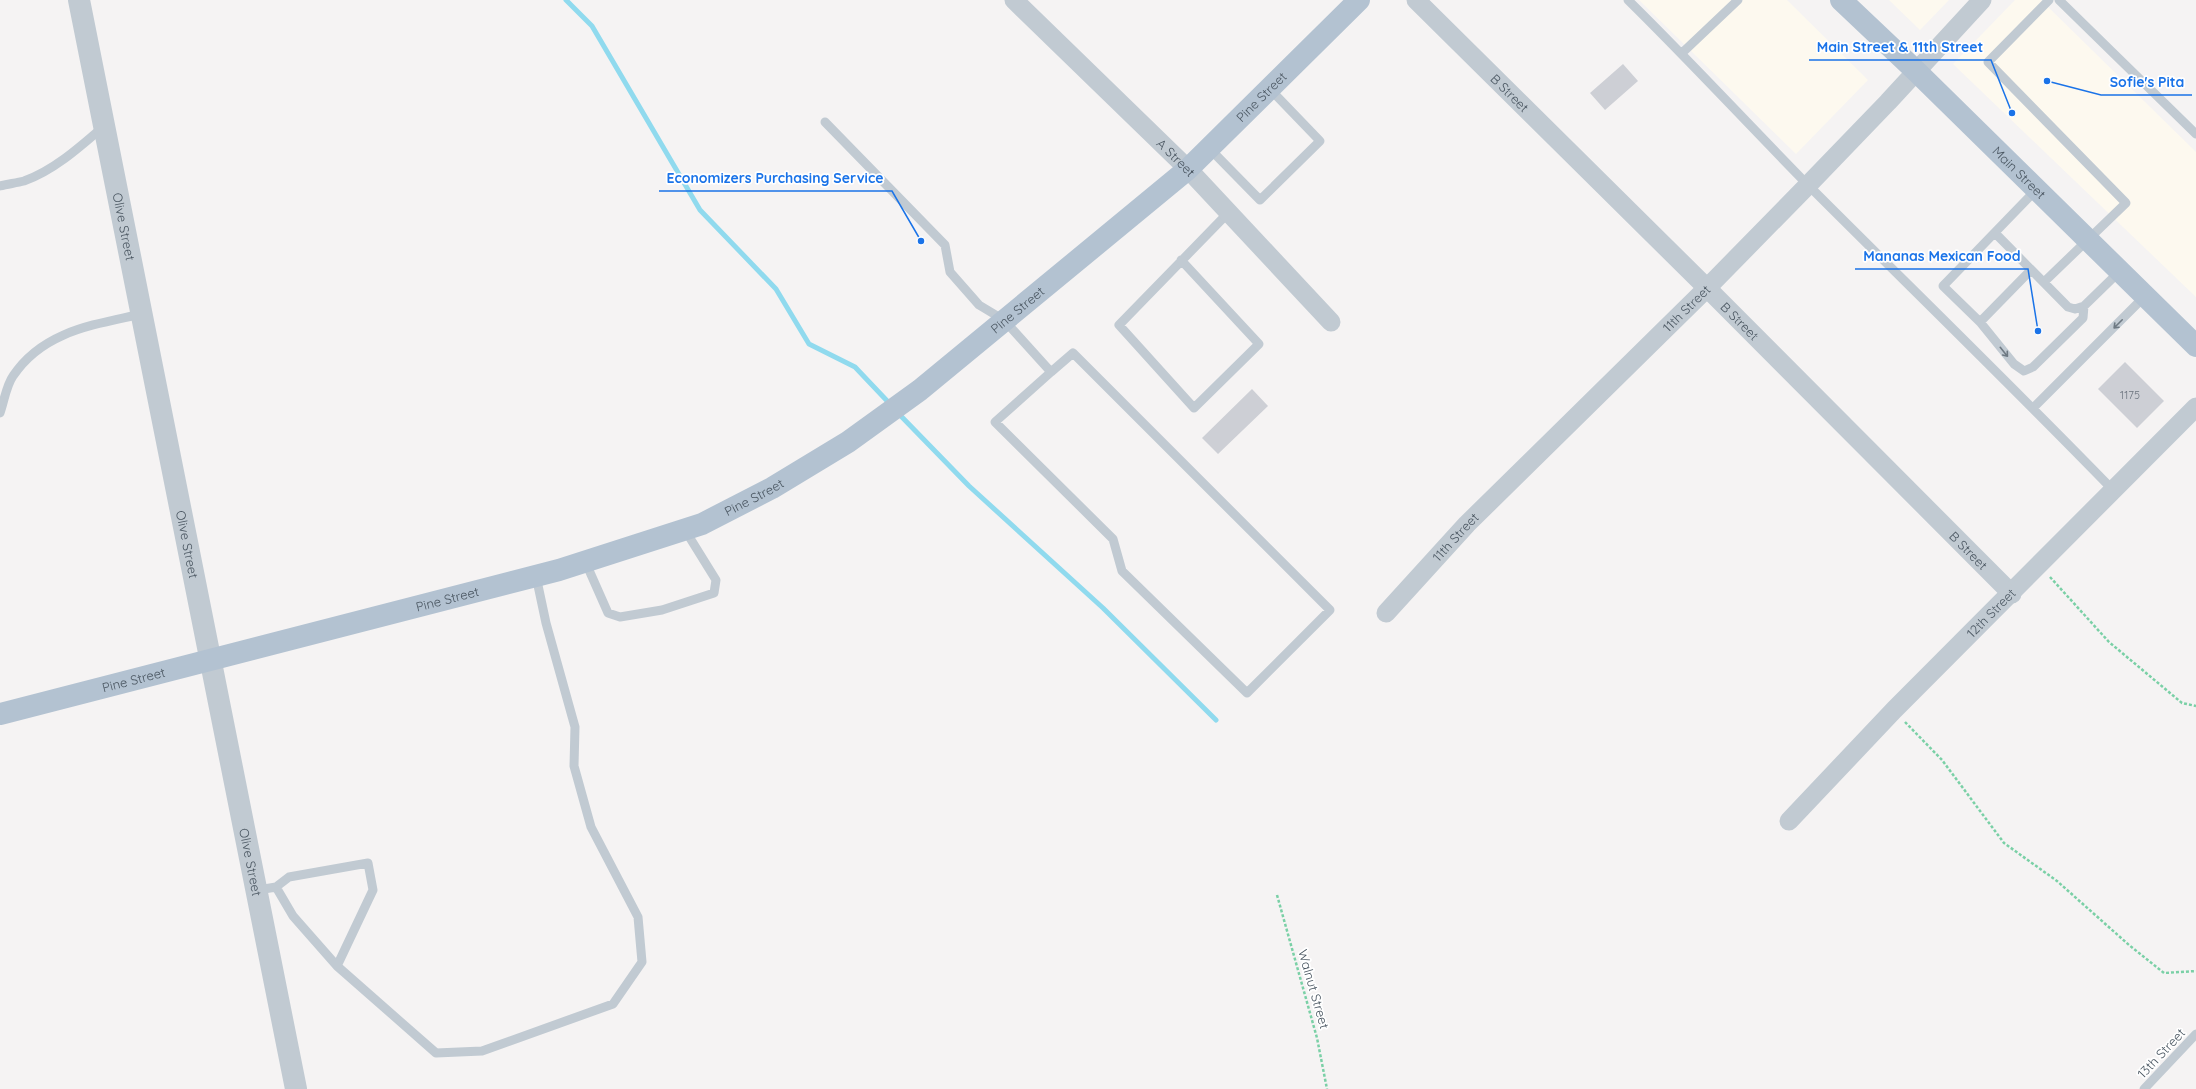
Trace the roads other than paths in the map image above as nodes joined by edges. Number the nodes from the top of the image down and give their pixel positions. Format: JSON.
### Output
{"nodes":[{"id":1,"x":79,"y":0,"type":"edge"},
{"id":2,"x":1014,"y":0,"type":"edge"},
{"id":3,"x":1358,"y":0,"type":"edge"},
{"id":4,"x":1416,"y":0,"type":"edge"},
{"id":5,"x":1628,"y":0,"type":"edge"},
{"id":6,"x":1738,"y":0,"type":"edge"},
{"id":7,"x":1841,"y":0,"type":"edge"},
{"id":8,"x":1982,"y":0,"type":"edge"},
{"id":9,"x":2049,"y":0,"type":"edge"},
{"id":10,"x":2059,"y":0,"type":"edge"},
{"id":11,"x":1682,"y":53,"type":"junction"},
{"id":12,"x":1916,"y":70,"type":"junction"},
{"id":13,"x":1270,"y":88,"type":"junction"},
{"id":14,"x":825,"y":122,"type":"dead end"},
{"id":15,"x":104,"y":126,"type":"junction"},
{"id":16,"x":2196,"y":134,"type":"edge"},
{"id":17,"x":1209,"y":148,"type":"junction"},
{"id":18,"x":1188,"y":169,"type":"junction"},
{"id":19,"x":1808,"y":185,"type":"junction"},
{"id":20,"x":0,"y":186,"type":"edge"},
{"id":21,"x":2037,"y":189,"type":"junction"},
{"id":22,"x":1229,"y":212,"type":"junction"},
{"id":23,"x":1995,"y":233,"type":"junction"},
{"id":24,"x":2088,"y":240,"type":"junction"},
{"id":25,"x":1182,"y":260,"type":"junction"},
{"id":26,"x":2032,"y":270,"type":"junction"},
{"id":27,"x":2120,"y":271,"type":"junction"},
{"id":28,"x":2044,"y":282,"type":"junction"},
{"id":29,"x":1707,"y":288,"type":"junction"},
{"id":30,"x":2145,"y":296,"type":"junction"},
{"id":31,"x":2084,"y":306,"type":"junction"},
{"id":32,"x":143,"y":314,"type":"junction"},
{"id":33,"x":1004,"y":320,"type":"junction"},
{"id":34,"x":1331,"y":322,"type":"dead end"},
{"id":35,"x":1980,"y":322,"type":"junction"},
{"id":36,"x":2196,"y":346,"type":"edge"},
{"id":37,"x":1051,"y":372,"type":"junction"},
{"id":38,"x":2196,"y":407,"type":"edge"},
{"id":39,"x":2033,"y":408,"type":"junction"},
{"id":40,"x":0,"y":414,"type":"edge"},
{"id":41,"x":2112,"y":489,"type":"junction"},
{"id":42,"x":685,"y":529,"type":"junction"},
{"id":43,"x":585,"y":561,"type":"junction"},
{"id":44,"x":536,"y":576,"type":"junction"},
{"id":45,"x":2012,"y":594,"type":"junction"},
{"id":46,"x":1386,"y":613,"type":"dead end"},
{"id":47,"x":212,"y":660,"type":"junction"},
{"id":48,"x":0,"y":714,"type":"edge"},
{"id":49,"x":1789,"y":821,"type":"dead end"},
{"id":50,"x":267,"y":889,"type":"junction"},
{"id":51,"x":337,"y":966,"type":"junction"},
{"id":52,"x":2196,"y":1034,"type":"edge"},
{"id":53,"x":296,"y":1089,"type":"edge"},
{"id":54,"x":2144,"y":1089,"type":"edge"}],
"edges":[{"from":1,"to":15,"type":"street","name":"Olive Street"},
{"from":2,"to":18,"type":"street","name":"A Street"},
{"from":3,"to":13,"type":"main road","name":"Pine Street"},
{"from":4,"to":29,"type":"street","name":"B Street"},
{"from":5,"to":11,"type":"lane"},
{"from":6,"to":11,"type":"lane"},
{"from":7,"to":12,"type":"main road","name":"Main Street"},
{"from":8,"to":12,"type":"street","name":"11th Street"},
{"from":9,"to":24,"type":"lane"},
{"from":10,"to":16,"type":"lane"},
{"from":11,"to":19,"type":"lane"},
{"from":12,"to":19,"type":"street","name":"11th Street"},
{"from":12,"to":21,"type":"main road","name":"Main Street"},
{"from":13,"to":17,"type":"main road","name":"Pine Street"},
{"from":13,"to":17,"type":"lane"},
{"from":14,"to":33,"type":"lane"},
{"from":15,"to":20,"type":"lane"},
{"from":15,"to":32,"type":"street","name":"Olive Street"},
{"from":17,"to":18,"type":"main road","name":"Pine Street"},
{"from":18,"to":22,"type":"street","name":"A Street"},
{"from":18,"to":33,"type":"main road","name":"Pine Street"},
{"from":19,"to":29,"type":"street","name":"11th Street"},
{"from":19,"to":39,"type":"lane"},
{"from":21,"to":23,"type":"lane"},
{"from":21,"to":24,"type":"main road","name":"Main Street"},
{"from":22,"to":25,"type":"lane"},
{"from":22,"to":34,"type":"street","name":"A Street"},
{"from":23,"to":26,"type":"lane"},
{"from":23,"to":35,"type":"lane"},
{"from":24,"to":27,"type":"main road","name":"Main Street"},
{"from":24,"to":28,"type":"lane"},
{"from":25,"to":25,"type":"lane"},
{"from":26,"to":28,"type":"lane"},
{"from":26,"to":35,"type":"lane"},
{"from":27,"to":30,"type":"main road","name":"Main Street"},
{"from":27,"to":31,"type":"lane"},
{"from":28,"to":31,"type":"lane"},
{"from":29,"to":45,"type":"street","name":"B Street"},
{"from":29,"to":46,"type":"street","name":"11th Street"},
{"from":30,"to":36,"type":"main road","name":"Main Street"},
{"from":30,"to":39,"type":"lane","one_way":true},
{"from":35,"to":31,"type":"lane","one_way":true},
{"from":32,"to":40,"type":"lane"},
{"from":32,"to":47,"type":"street","name":"Olive Street"},
{"from":33,"to":37,"type":"lane"},
{"from":33,"to":42,"type":"main road","name":"Pine Street"},
{"from":37,"to":37,"type":"lane"},
{"from":38,"to":41,"type":"street","name":"12th Street"},
{"from":39,"to":41,"type":"lane"},
{"from":41,"to":45,"type":"street","name":"12th Street"},
{"from":42,"to":43,"type":"main road","name":"Pine Street"},
{"from":42,"to":43,"type":"lane"},
{"from":43,"to":44,"type":"main road","name":"Pine Street"},
{"from":44,"to":47,"type":"main road","name":"Pine Street"},
{"from":44,"to":51,"type":"lane"},
{"from":45,"to":49,"type":"street","name":"12th Street"},
{"from":47,"to":48,"type":"main road","name":"Pine Street"},
{"from":47,"to":50,"type":"street","name":"Olive Street"},
{"from":50,"to":51,"type":"lane"},
{"from":50,"to":51,"type":"lane"},
{"from":50,"to":53,"type":"street","name":"Olive Street"},
{"from":52,"to":54,"type":"lane","name":"13th Street"}]}
